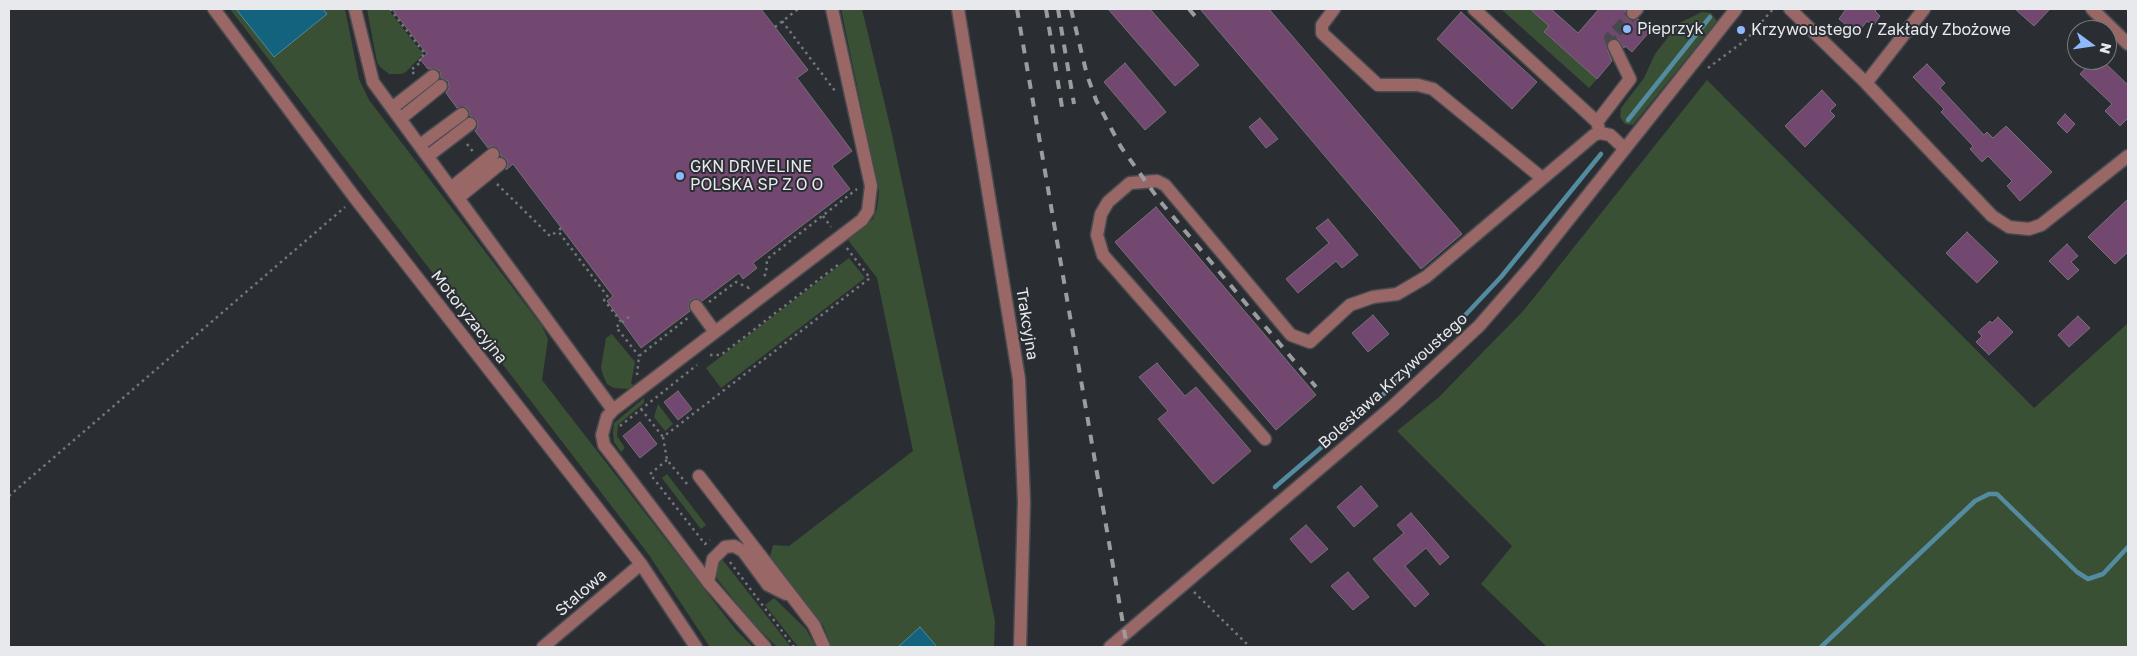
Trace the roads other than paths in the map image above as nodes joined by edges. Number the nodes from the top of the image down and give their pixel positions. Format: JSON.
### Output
{"nodes":[{"id":1,"x":214,"y":9,"type":"edge"},
{"id":2,"x":355,"y":9,"type":"edge"},
{"id":3,"x":832,"y":9,"type":"edge"},
{"id":4,"x":958,"y":9,"type":"edge"},
{"id":5,"x":1334,"y":9,"type":"edge"},
{"id":6,"x":1474,"y":9,"type":"edge"},
{"id":7,"x":1790,"y":9,"type":"edge"},
{"id":8,"x":1924,"y":9,"type":"edge"},
{"id":9,"x":2092,"y":9,"type":"edge"},
{"id":10,"x":1734,"y":10,"type":"edge"},
{"id":11,"x":2128,"y":44,"type":"edge"},
{"id":12,"x":1614,"y":46,"type":"tunnel mouth"},
{"id":13,"x":1866,"y":83,"type":"junction"},
{"id":14,"x":392,"y":108,"type":"junction"},
{"id":15,"x":400,"y":118,"type":"junction"},
{"id":16,"x":1599,"y":127,"type":"junction"},
{"id":17,"x":420,"y":145,"type":"junction"},
{"id":18,"x":1624,"y":148,"type":"junction"},
{"id":19,"x":428,"y":156,"type":"junction"},
{"id":20,"x":2128,"y":156,"type":"edge"},
{"id":21,"x":496,"y":159,"type":"dead end"},
{"id":22,"x":1542,"y":178,"type":"junction"},
{"id":23,"x":454,"y":193,"type":"junction"},
{"id":24,"x":696,"y":306,"type":"dead end"},
{"id":25,"x":715,"y":332,"type":"junction"},
{"id":26,"x":613,"y":410,"type":"junction"},
{"id":27,"x":1265,"y":439,"type":"dead end"},
{"id":28,"x":698,"y":476,"type":"dead end"},
{"id":29,"x":641,"y":564,"type":"junction"},
{"id":30,"x":708,"y":582,"type":"junction"},
{"id":31,"x":791,"y":596,"type":"junction"},
{"id":32,"x":543,"y":647,"type":"edge"},
{"id":33,"x":696,"y":647,"type":"edge"},
{"id":34,"x":764,"y":647,"type":"edge"},
{"id":35,"x":824,"y":647,"type":"edge"},
{"id":36,"x":1020,"y":647,"type":"edge"},
{"id":37,"x":1110,"y":647,"type":"edge"}],
"edges":[{"from":1,"to":29,"type":"street","name":"Motoryzacyjna"},
{"from":2,"to":14,"type":"street"},
{"from":3,"to":25,"type":"street"},
{"from":4,"to":36,"type":"street","name":"Trakcyjna"},
{"from":5,"to":22,"type":"street"},
{"from":6,"to":16,"type":"street"},
{"from":7,"to":13,"type":"street"},
{"from":8,"to":13,"type":"street"},
{"from":9,"to":11,"type":"street"},
{"from":10,"to":18,"type":"street","name":"Bolesława Krzywoustego"},
{"from":12,"to":16,"type":"street"},
{"from":13,"to":20,"type":"street"},
{"from":14,"to":15,"type":"street"},
{"from":14,"to":15,"type":"street"},
{"from":15,"to":17,"type":"street"},
{"from":16,"to":18,"type":"street"},
{"from":16,"to":22,"type":"street"},
{"from":17,"to":19,"type":"street"},
{"from":17,"to":19,"type":"street"},
{"from":18,"to":37,"type":"street","name":"Bolesława Krzywoustego"},
{"from":19,"to":23,"type":"street"},
{"from":21,"to":23,"type":"street"},
{"from":22,"to":27,"type":"street"},
{"from":23,"to":26,"type":"street"},
{"from":24,"to":25,"type":"street"},
{"from":25,"to":26,"type":"street"},
{"from":26,"to":30,"type":"street"},
{"from":28,"to":31,"type":"street"},
{"from":29,"to":32,"type":"street","name":"Stalowa"},
{"from":29,"to":33,"type":"street","name":"Motoryzacyjna"},
{"from":30,"to":31,"type":"street"},
{"from":30,"to":34,"type":"street"},
{"from":31,"to":35,"type":"street"}]}
